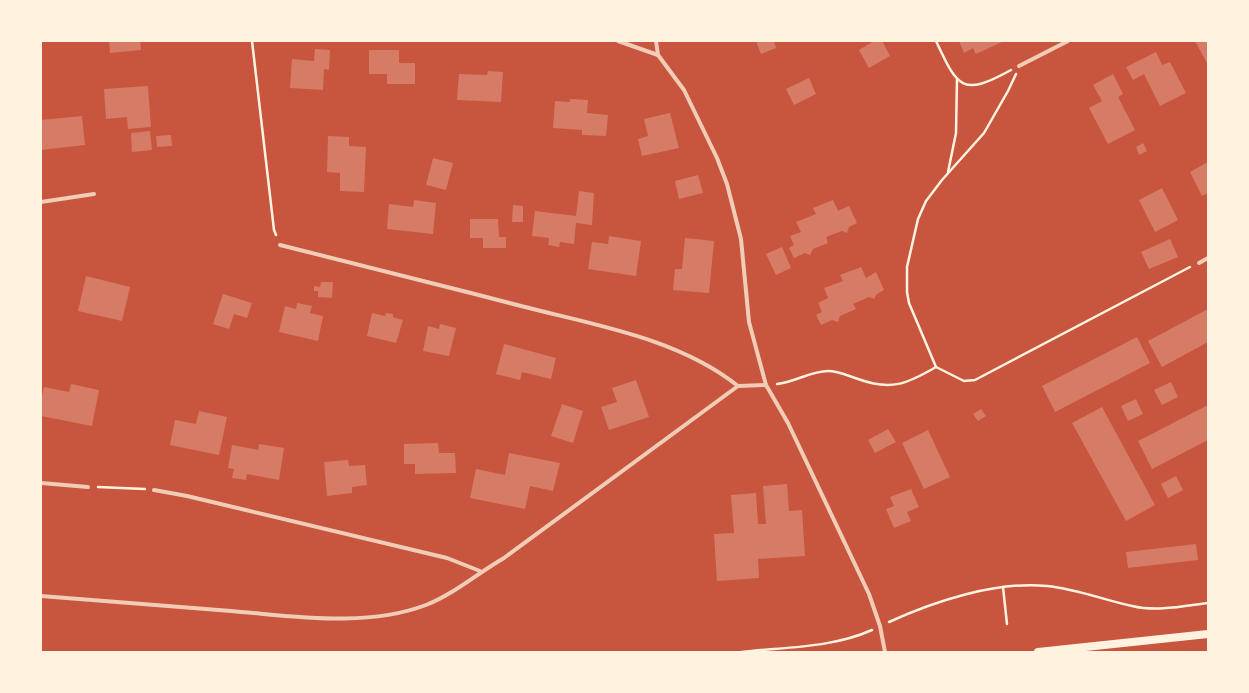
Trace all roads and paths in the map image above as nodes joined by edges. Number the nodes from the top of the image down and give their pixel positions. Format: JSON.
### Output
{"nodes":[{"id":1,"x":252,"y":41,"type":"edge"},
{"id":2,"x":618,"y":41,"type":"edge"},
{"id":3,"x":656,"y":41,"type":"edge"},
{"id":4,"x":936,"y":41,"type":"edge"},
{"id":5,"x":1068,"y":41,"type":"edge"},
{"id":6,"x":658,"y":55,"type":"junction"},
{"id":7,"x":1019,"y":66,"type":"junction"},
{"id":8,"x":957,"y":80,"type":"junction"},
{"id":9,"x":948,"y":173,"type":"junction"},
{"id":10,"x":94,"y":194,"type":"dead end"},
{"id":11,"x":41,"y":202,"type":"edge"},
{"id":12,"x":280,"y":245,"type":"joint"},
{"id":13,"x":1208,"y":258,"type":"edge"},
{"id":14,"x":1199,"y":263,"type":"joint"},
{"id":15,"x":936,"y":367,"type":"junction"},
{"id":16,"x":766,"y":385,"type":"junction"},
{"id":17,"x":738,"y":386,"type":"junction"},
{"id":18,"x":41,"y":483,"type":"edge"},
{"id":19,"x":88,"y":486,"type":"joint"},
{"id":20,"x":154,"y":490,"type":"joint"},
{"id":21,"x":480,"y":571,"type":"junction"},
{"id":22,"x":41,"y":596,"type":"edge"},
{"id":23,"x":1208,"y":604,"type":"edge"},
{"id":24,"x":1007,"y":624,"type":"dead end"},
{"id":25,"x":1208,"y":634,"type":"edge"},
{"id":26,"x":885,"y":652,"type":"edge"},
{"id":27,"x":1038,"y":652,"type":"edge"}],
"edges":[{"from":1,"to":12,"type":"path"},
{"from":2,"to":6,"type":"street"},
{"from":3,"to":6,"type":"street"},
{"from":4,"to":8,"type":"path"},
{"from":5,"to":7,"type":"street"},
{"from":6,"to":16,"type":"street"},
{"from":7,"to":8,"type":"path"},
{"from":7,"to":9,"type":"path"},
{"from":8,"to":9,"type":"path"},
{"from":9,"to":15,"type":"path"},
{"from":10,"to":11,"type":"street"},
{"from":12,"to":17,"type":"street"},
{"from":13,"to":14,"type":"street"},
{"from":14,"to":15,"type":"path"},
{"from":15,"to":16,"type":"path"},
{"from":16,"to":17,"type":"street"},
{"from":16,"to":26,"type":"street"},
{"from":17,"to":21,"type":"street"},
{"from":18,"to":19,"type":"street"},
{"from":19,"to":20,"type":"path"},
{"from":20,"to":21,"type":"street"},
{"from":21,"to":22,"type":"street"},
{"from":23,"to":24,"type":"path"},
{"from":25,"to":27,"type":"main road"}]}
